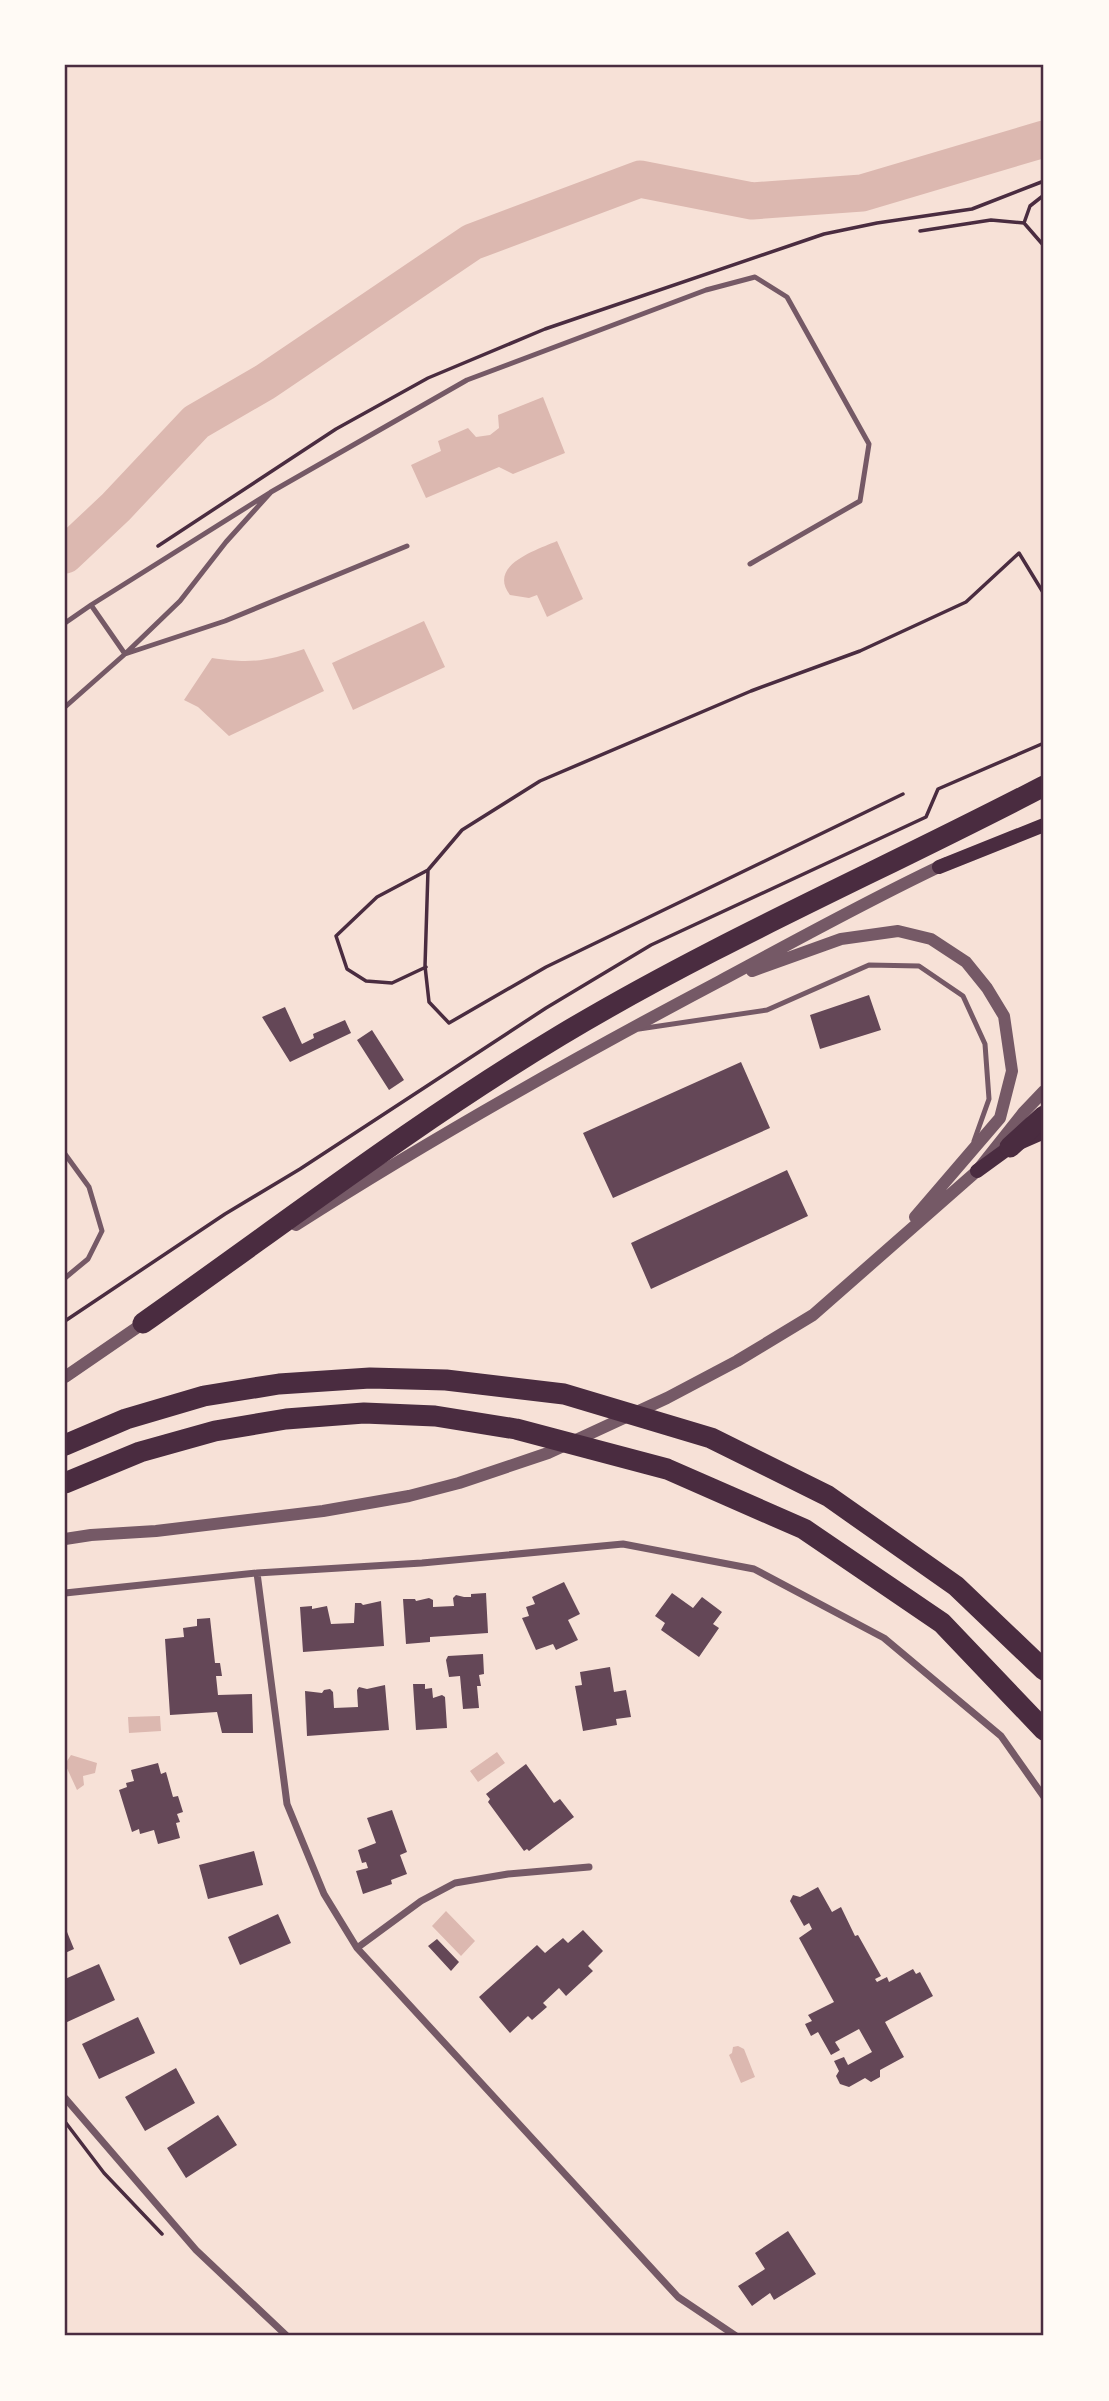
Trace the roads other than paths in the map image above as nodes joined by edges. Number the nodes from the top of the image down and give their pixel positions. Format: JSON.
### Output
{"nodes":[{"id":1,"x":271,"y":492,"type":"junction"},
{"id":2,"x":407,"y":546,"type":"dead end"},
{"id":3,"x":750,"y":565,"type":"dead end"},
{"id":4,"x":91,"y":605,"type":"junction"},
{"id":5,"x":65,"y":624,"type":"edge"},
{"id":6,"x":125,"y":654,"type":"junction"},
{"id":7,"x":65,"y":707,"type":"edge"},
{"id":8,"x":1044,"y":786,"type":"edge"},
{"id":9,"x":1044,"y":818,"type":"edge"},
{"id":10,"x":1044,"y":825,"type":"edge"},
{"id":11,"x":939,"y":867,"type":"junction"},
{"id":12,"x":711,"y":986,"type":"junction"},
{"id":13,"x":627,"y":1030,"type":"junction"},
{"id":14,"x":1044,"y":1091,"type":"edge"},
{"id":15,"x":1044,"y":1116,"type":"edge"},
{"id":16,"x":1044,"y":1132,"type":"edge"},
{"id":17,"x":1010,"y":1147,"type":"junction"},
{"id":18,"x":971,"y":1151,"type":"junction"},
{"id":19,"x":65,"y":1154,"type":"edge"},
{"id":20,"x":977,"y":1171,"type":"junction"},
{"id":21,"x":897,"y":1239,"type":"junction"},
{"id":22,"x":65,"y":1278,"type":"edge"},
{"id":23,"x":143,"y":1323,"type":"junction"},
{"id":24,"x":65,"y":1377,"type":"edge"},
{"id":25,"x":65,"y":1445,"type":"edge"},
{"id":26,"x":65,"y":1483,"type":"edge"},
{"id":27,"x":65,"y":1539,"type":"edge"},
{"id":28,"x":257,"y":1573,"type":"junction"},
{"id":29,"x":65,"y":1593,"type":"edge"},
{"id":30,"x":1044,"y":1670,"type":"edge"},
{"id":31,"x":1044,"y":1730,"type":"edge"},
{"id":32,"x":1044,"y":1797,"type":"edge"},
{"id":33,"x":589,"y":1867,"type":"dead end"},
{"id":34,"x":357,"y":1948,"type":"junction"},
{"id":35,"x":65,"y":2098,"type":"edge"},
{"id":36,"x":287,"y":2336,"type":"edge"},
{"id":37,"x":736,"y":2336,"type":"edge"}],
"edges":[{"from":1,"to":3,"type":"lane"},
{"from":1,"to":4,"type":"lane"},
{"from":1,"to":6,"type":"lane"},
{"from":2,"to":6,"type":"lane"},
{"from":4,"to":5,"type":"lane"},
{"from":4,"to":6,"type":"lane"},
{"from":6,"to":7,"type":"lane"},
{"from":8,"to":23,"type":"highway"},
{"from":9,"to":11,"type":"street"},
{"from":10,"to":11,"type":"main road"},
{"from":11,"to":12,"type":"street"},
{"from":12,"to":13,"type":"street"},
{"from":12,"to":18,"type":"street"},
{"from":13,"to":18,"type":"lane"},
{"from":13,"to":23,"type":"street"},
{"from":14,"to":20,"type":"street"},
{"from":15,"to":17,"type":"highway"},
{"from":16,"to":17,"type":"main road"},
{"from":17,"to":20,"type":"main road"},
{"from":18,"to":21,"type":"street"},
{"from":19,"to":22,"type":"lane"},
{"from":20,"to":21,"type":"street"},
{"from":21,"to":27,"type":"street"},
{"from":23,"to":24,"type":"street"},
{"from":25,"to":30,"type":"highway"},
{"from":26,"to":31,"type":"highway"},
{"from":28,"to":29,"type":"street"},
{"from":28,"to":32,"type":"street"},
{"from":28,"to":34,"type":"street"},
{"from":33,"to":34,"type":"street"},
{"from":34,"to":37,"type":"street"},
{"from":35,"to":36,"type":"street"}]}
